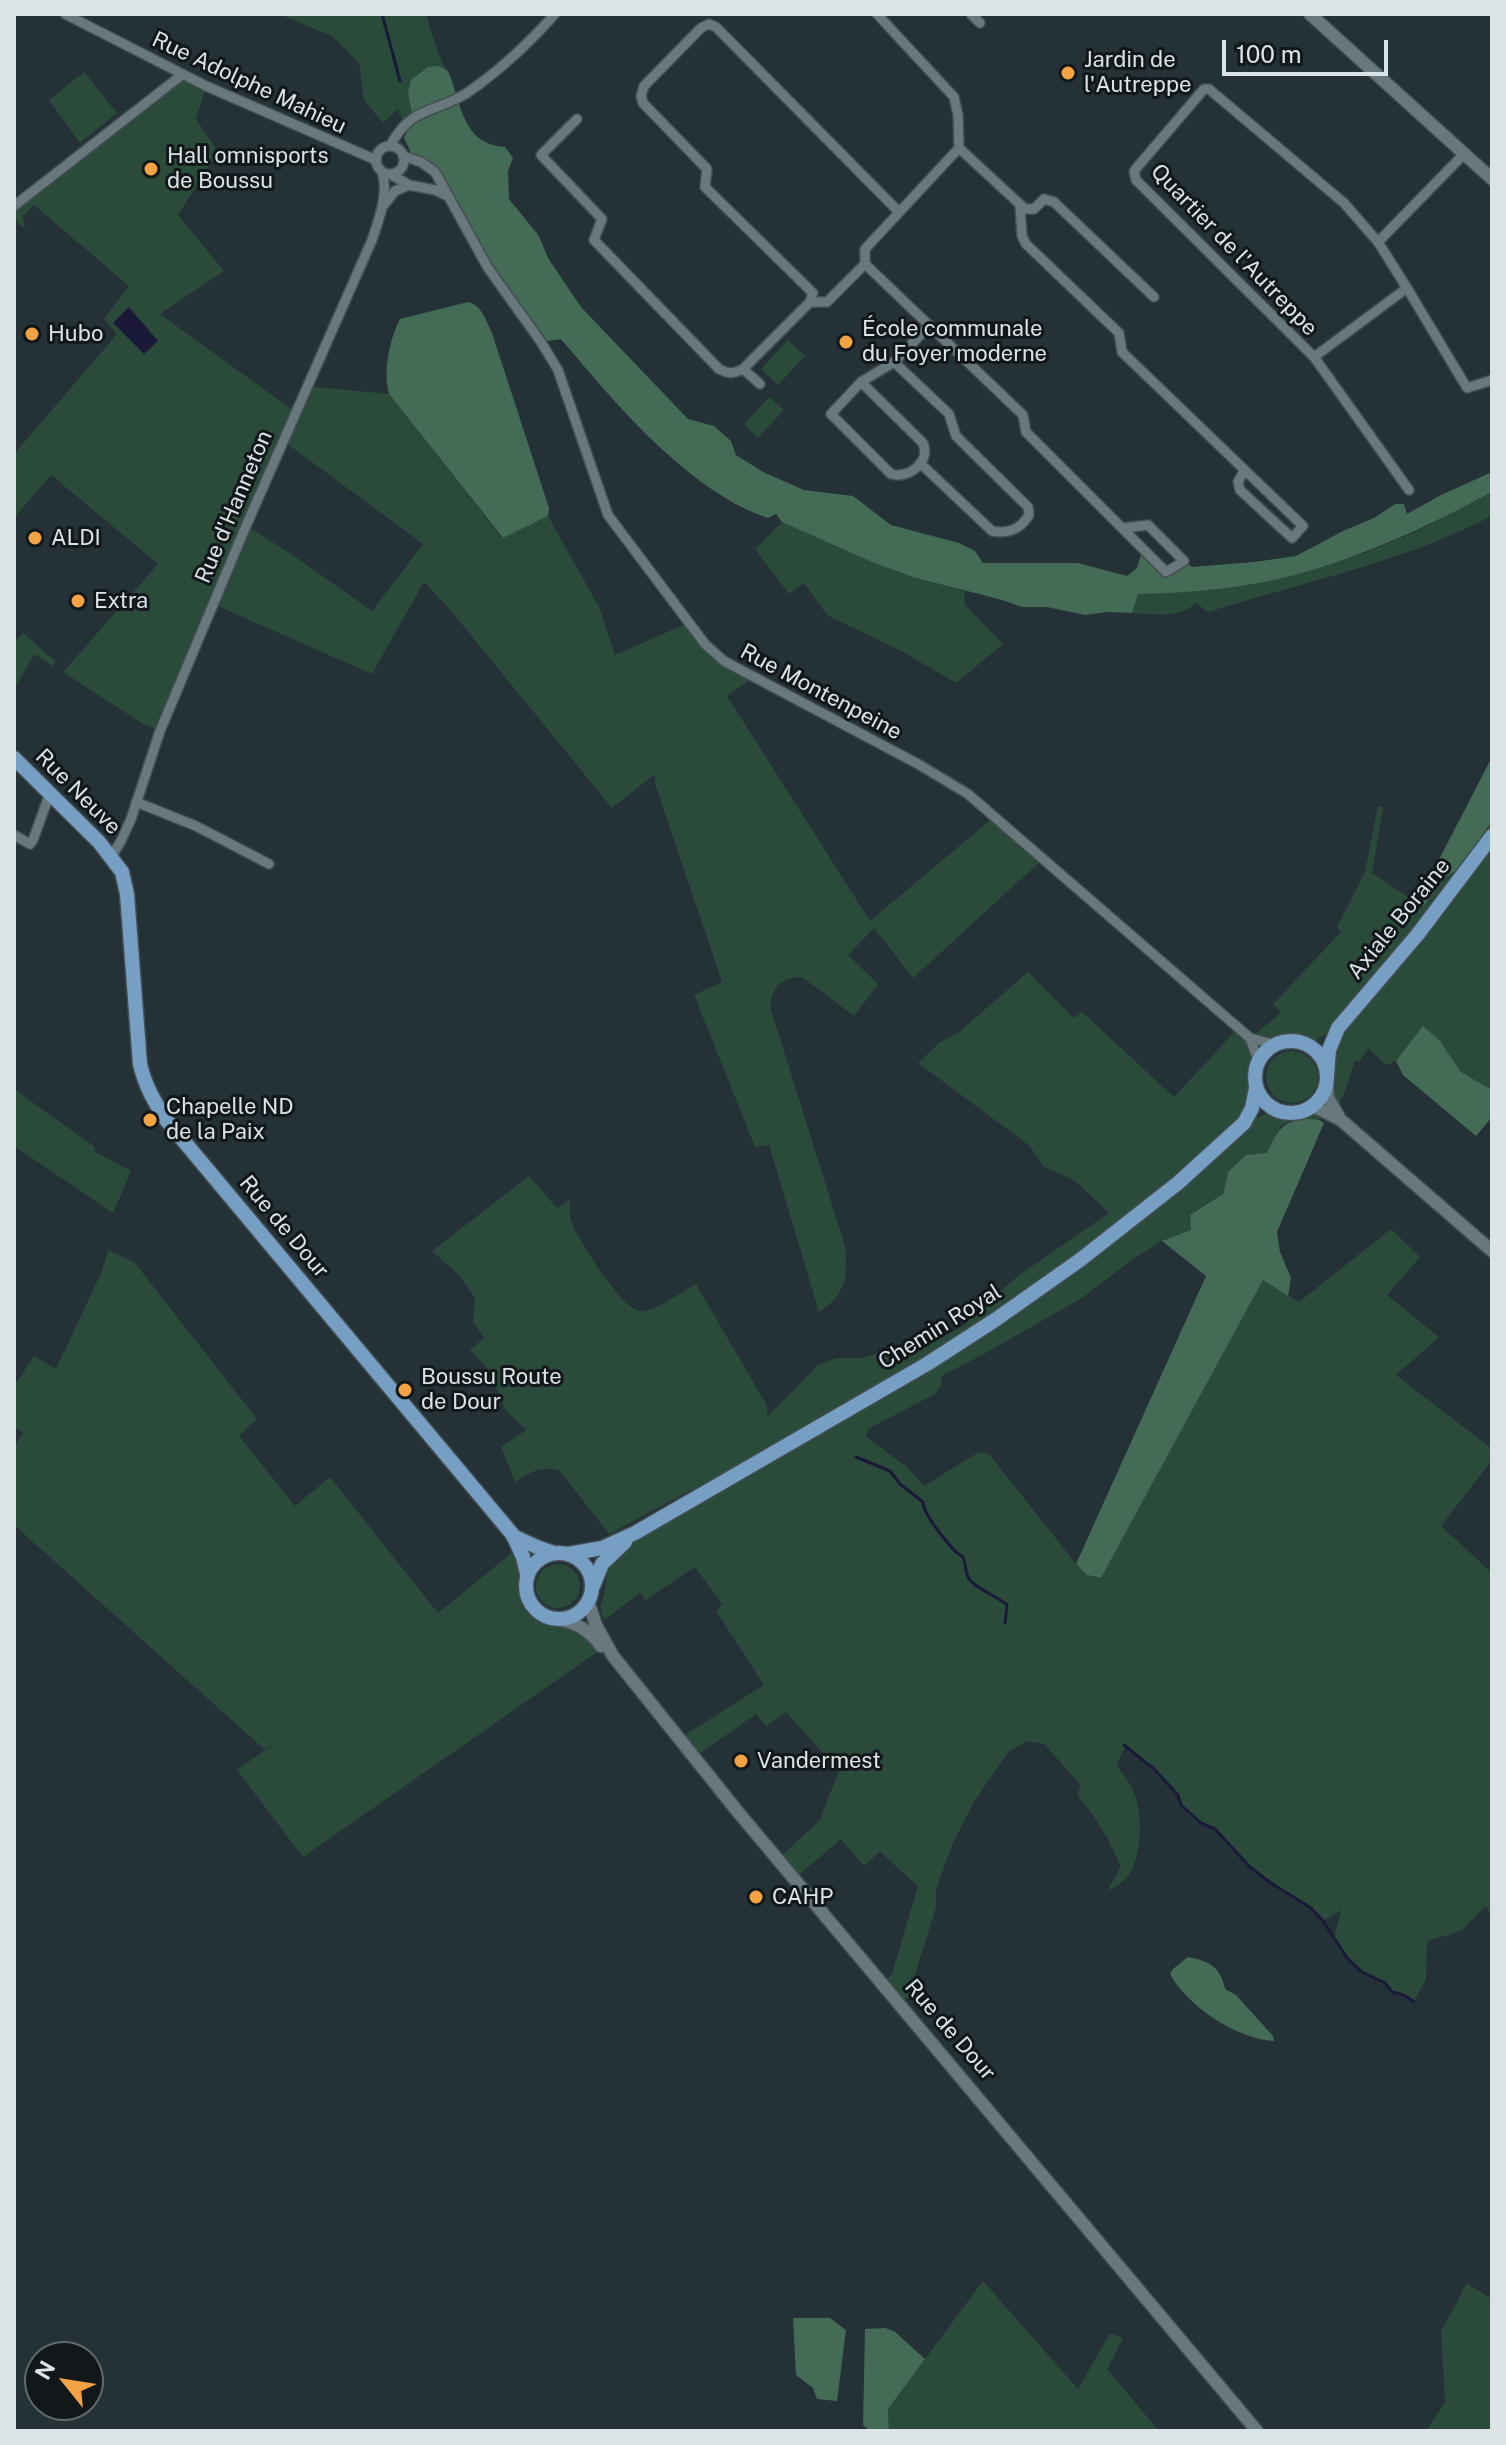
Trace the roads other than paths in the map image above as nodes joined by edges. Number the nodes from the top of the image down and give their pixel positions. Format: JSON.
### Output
{"nodes":[{"id":1,"x":65,"y":14,"type":"edge"},
{"id":2,"x":555,"y":14,"type":"edge"},
{"id":3,"x":877,"y":14,"type":"edge"},
{"id":4,"x":971,"y":14,"type":"edge"},
{"id":5,"x":1310,"y":14,"type":"edge"},
{"id":6,"x":980,"y":23,"type":"dead end"},
{"id":7,"x":183,"y":74,"type":"junction"},
{"id":8,"x":577,"y":119,"type":"dead end"},
{"id":9,"x":390,"y":146,"type":"junction"},
{"id":10,"x":959,"y":148,"type":"junction"},
{"id":11,"x":1464,"y":154,"type":"junction"},
{"id":12,"x":403,"y":156,"type":"junction"},
{"id":13,"x":376,"y":160,"type":"junction"},
{"id":14,"x":386,"y":173,"type":"junction"},
{"id":15,"x":1492,"y":179,"type":"edge"},
{"id":16,"x":409,"y":185,"type":"junction"},
{"id":17,"x":447,"y":198,"type":"junction"},
{"id":18,"x":14,"y":206,"type":"edge"},
{"id":19,"x":1020,"y":206,"type":"junction"},
{"id":20,"x":382,"y":208,"type":"junction"},
{"id":21,"x":899,"y":212,"type":"junction"},
{"id":22,"x":1378,"y":242,"type":"junction"},
{"id":23,"x":865,"y":264,"type":"junction"},
{"id":24,"x":1407,"y":288,"type":"junction"},
{"id":25,"x":1154,"y":297,"type":"dead end"},
{"id":26,"x":810,"y":302,"type":"junction"},
{"id":27,"x":930,"y":325,"type":"junction"},
{"id":28,"x":1314,"y":357,"type":"junction"},
{"id":29,"x":894,"y":362,"type":"junction"},
{"id":30,"x":743,"y":369,"type":"junction"},
{"id":31,"x":1492,"y":380,"type":"edge"},
{"id":32,"x":861,"y":382,"type":"junction"},
{"id":33,"x":760,"y":384,"type":"dead end"},
{"id":34,"x":920,"y":463,"type":"junction"},
{"id":35,"x":1244,"y":471,"type":"junction"},
{"id":36,"x":1409,"y":490,"type":"dead end"},
{"id":37,"x":1123,"y":528,"type":"junction"},
{"id":38,"x":14,"y":758,"type":"edge"},
{"id":39,"x":50,"y":793,"type":"junction"},
{"id":40,"x":136,"y":802,"type":"junction"},
{"id":41,"x":14,"y":835,"type":"edge"},
{"id":42,"x":1492,"y":836,"type":"edge"},
{"id":43,"x":111,"y":857,"type":"junction"},
{"id":44,"x":269,"y":864,"type":"dead end"},
{"id":45,"x":1338,"y":1028,"type":"junction"},
{"id":46,"x":1250,"y":1038,"type":"junction"},
{"id":47,"x":1273,"y":1044,"type":"junction"},
{"id":48,"x":1307,"y":1044,"type":"junction"},
{"id":49,"x":1258,"y":1060,"type":"junction"},
{"id":50,"x":1327,"y":1080,"type":"junction"},
{"id":51,"x":1256,"y":1088,"type":"junction"},
{"id":52,"x":1313,"y":1106,"type":"junction"},
{"id":53,"x":1277,"y":1111,"type":"junction"},
{"id":54,"x":1341,"y":1120,"type":"junction"},
{"id":55,"x":1244,"y":1123,"type":"junction"},
{"id":56,"x":1492,"y":1251,"type":"edge"},
{"id":57,"x":635,"y":1533,"type":"junction"},
{"id":58,"x":513,"y":1535,"type":"junction"},
{"id":59,"x":561,"y":1553,"type":"junction"},
{"id":60,"x":527,"y":1574,"type":"junction"},
{"id":61,"x":590,"y":1596,"type":"junction"},
{"id":62,"x":557,"y":1619,"type":"junction"},
{"id":63,"x":613,"y":1656,"type":"junction"},
{"id":64,"x":1257,"y":2431,"type":"edge"}],
"edges":[{"from":1,"to":7,"type":"street","name":"Rue Adolphe Mahieu"},
{"from":2,"to":9,"type":"street"},
{"from":3,"to":10,"type":"street"},
{"from":4,"to":6,"type":"street"},
{"from":5,"to":11,"type":"main road"},
{"from":7,"to":13,"type":"street","name":"Rue Adolphe Mahieu"},
{"from":7,"to":18,"type":"street"},
{"from":8,"to":30,"type":"street"},
{"from":9,"to":12,"type":"street"},
{"from":9,"to":13,"type":"street"},
{"from":10,"to":19,"type":"street"},
{"from":10,"to":21,"type":"street"},
{"from":11,"to":15,"type":"main road"},
{"from":11,"to":22,"type":"street"},
{"from":12,"to":14,"type":"street"},
{"from":12,"to":17,"type":"street","name":"Rue Montenpeine"},
{"from":13,"to":14,"type":"street"},
{"from":14,"to":16,"type":"street"},
{"from":14,"to":20,"type":"street","name":"Rue d'Hanneton"},
{"from":16,"to":17,"type":"street"},
{"from":16,"to":20,"type":"street"},
{"from":17,"to":46,"type":"street","name":"Rue Montenpeine"},
{"from":19,"to":25,"type":"street"},
{"from":19,"to":35,"type":"street"},
{"from":20,"to":40,"type":"street","name":"Rue d'Hanneton"},
{"from":21,"to":23,"type":"street"},
{"from":21,"to":26,"type":"street"},
{"from":22,"to":24,"type":"street","name":"Quartier de l'Autreppe"},
{"from":22,"to":28,"type":"street","name":"Quartier de l'Autreppe"},
{"from":23,"to":26,"type":"street"},
{"from":23,"to":27,"type":"street"},
{"from":24,"to":28,"type":"street","name":"Quartier de l'Autreppe"},
{"from":24,"to":31,"type":"street","name":"Quartier de l'Autreppe"},
{"from":26,"to":30,"type":"street"},
{"from":27,"to":29,"type":"street"},
{"from":27,"to":37,"type":"street"},
{"from":28,"to":36,"type":"street","name":"Quartier de l'Autreppe"},
{"from":29,"to":32,"type":"street"},
{"from":29,"to":34,"type":"street"},
{"from":30,"to":33,"type":"street"},
{"from":32,"to":34,"type":"street"},
{"from":32,"to":34,"type":"street"},
{"from":35,"to":35,"type":"street"},
{"from":37,"to":37,"type":"street"},
{"from":38,"to":39,"type":"main road","name":"Rue Neuve"},
{"from":39,"to":41,"type":"street"},
{"from":39,"to":43,"type":"main road","name":"Rue Neuve"},
{"from":40,"to":43,"type":"street","name":"Rue d'Hanneton"},
{"from":40,"to":44,"type":"street"},
{"from":42,"to":45,"type":"main road","name":"Axiale Boraine"},
{"from":43,"to":58,"type":"main road","name":"Rue de Dour"},
{"from":45,"to":48,"type":"main road","name":"Axiale Boraine"},
{"from":45,"to":50,"type":"main road","name":"Axiale Boraine"},
{"from":46,"to":47,"type":"street","name":"Rue Montenpeine"},
{"from":46,"to":49,"type":"street","name":"Rue Montenpeine"},
{"from":47,"to":48,"type":"main road"},
{"from":47,"to":49,"type":"main road"},
{"from":48,"to":50,"type":"main road"},
{"from":49,"to":51,"type":"main road"},
{"from":50,"to":52,"type":"main road"},
{"from":50,"to":54,"type":"main road"},
{"from":51,"to":53,"type":"main road"},
{"from":51,"to":55,"type":"main road","name":"Chemin Royal"},
{"from":52,"to":53,"type":"main road"},
{"from":52,"to":54,"type":"main road"},
{"from":53,"to":55,"type":"main road","name":"Chemin Royal"},
{"from":54,"to":56,"type":"main road"},
{"from":55,"to":57,"type":"main road","name":"Chemin Royal"},
{"from":57,"to":59,"type":"main road","name":"Chemin Royal"},
{"from":57,"to":61,"type":"main road","name":"Chemin Royal"},
{"from":58,"to":59,"type":"main road","name":"Rue de Dour"},
{"from":58,"to":60,"type":"main road","name":"Rue de Dour"},
{"from":59,"to":60,"type":"main road"},
{"from":59,"to":61,"type":"main road"},
{"from":60,"to":62,"type":"main road"},
{"from":61,"to":62,"type":"main road"},
{"from":61,"to":63,"type":"main road"},
{"from":62,"to":63,"type":"main road"},
{"from":63,"to":64,"type":"main road","name":"Rue de Dour"}]}
